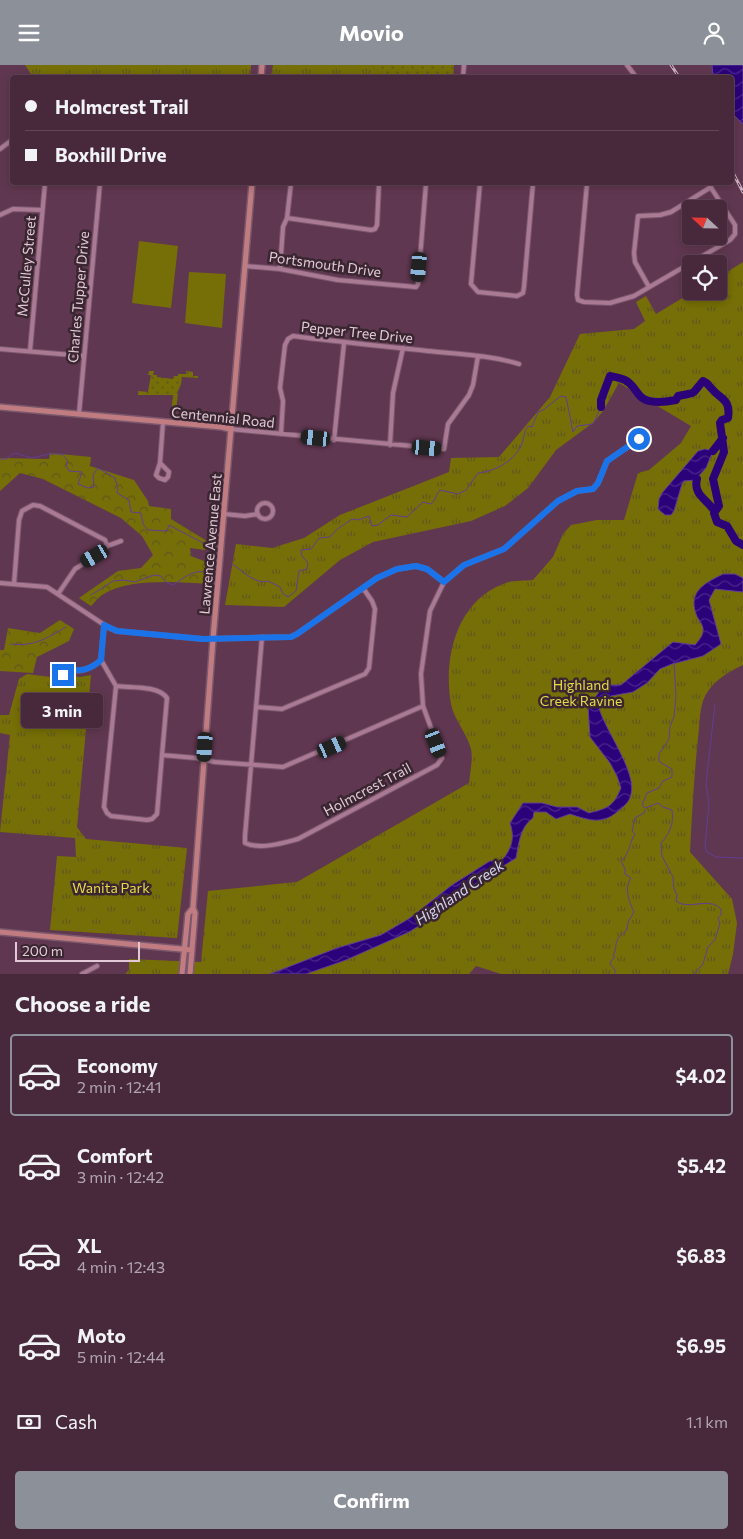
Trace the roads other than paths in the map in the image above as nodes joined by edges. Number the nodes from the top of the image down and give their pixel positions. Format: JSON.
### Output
{"nodes":[{"id":1,"x":45,"y":185,"type":"edge"},
{"id":2,"x":100,"y":185,"type":"edge"},
{"id":3,"x":252,"y":185,"type":"edge"},
{"id":4,"x":291,"y":185,"type":"edge"},
{"id":5,"x":380,"y":185,"type":"edge"},
{"id":6,"x":426,"y":185,"type":"edge"},
{"id":7,"x":480,"y":185,"type":"edge"},
{"id":8,"x":534,"y":185,"type":"edge"},
{"id":9,"x":587,"y":185,"type":"edge"},
{"id":10,"x":711,"y":187,"type":"joint"},
{"id":11,"x":42,"y":211,"type":"junction"},
{"id":12,"x":0,"y":215,"type":"edge"},
{"id":13,"x":287,"y":219,"type":"junction"},
{"id":14,"x":245,"y":266,"type":"junction"},
{"id":15,"x":280,"y":269,"type":"junction"},
{"id":16,"x":649,"y":287,"type":"junction"},
{"id":17,"x":344,"y":343,"type":"junction"},
{"id":18,"x":404,"y":348,"type":"junction"},
{"id":19,"x":0,"y":349,"type":"edge"},
{"id":20,"x":30,"y":351,"type":"junction"},
{"id":21,"x":84,"y":356,"type":"junction"},
{"id":22,"x":478,"y":356,"type":"junction"},
{"id":23,"x":520,"y":364,"type":"dead end"},
{"id":24,"x":0,"y":407,"type":"edge"},
{"id":25,"x":79,"y":415,"type":"junction"},
{"id":26,"x":163,"y":423,"type":"junction"},
{"id":27,"x":230,"y":429,"type":"junction"},
{"id":28,"x":647,"y":432,"type":"dead end"},
{"id":29,"x":281,"y":434,"type":"junction"},
{"id":30,"x":334,"y":440,"type":"junction"},
{"id":31,"x":390,"y":445,"type":"junction"},
{"id":32,"x":160,"y":463,"type":"dead end"},
{"id":33,"x":224,"y":514,"type":"junction"},
{"id":34,"x":258,"y":514,"type":"junction"},
{"id":35,"x":121,"y":541,"type":"dead end"},
{"id":36,"x":107,"y":546,"type":"junction"},
{"id":37,"x":444,"y":582,"type":"junction"},
{"id":38,"x":0,"y":583,"type":"edge"},
{"id":39,"x":14,"y":583,"type":"junction"},
{"id":40,"x":364,"y":588,"type":"junction"},
{"id":41,"x":58,"y":594,"type":"junction"},
{"id":42,"x":104,"y":625,"type":"junction"},
{"id":43,"x":262,"y":637,"type":"junction"},
{"id":44,"x":213,"y":639,"type":"junction"},
{"id":45,"x":101,"y":660,"type":"junction"},
{"id":46,"x":63,"y":675,"type":"dead end"},
{"id":47,"x":116,"y":686,"type":"junction"},
{"id":48,"x":422,"y":706,"type":"junction"},
{"id":49,"x":256,"y":707,"type":"junction"},
{"id":50,"x":162,"y":755,"type":"junction"},
{"id":51,"x":204,"y":760,"type":"junction"},
{"id":52,"x":251,"y":765,"type":"junction"},
{"id":53,"x":193,"y":908,"type":"junction"},
{"id":54,"x":0,"y":932,"type":"edge"},
{"id":55,"x":184,"y":949,"type":"junction"},
{"id":56,"x":192,"y":950,"type":"junction"},
{"id":57,"x":97,"y":966,"type":"dead end"},
{"id":58,"x":82,"y":974,"type":"edge"},
{"id":59,"x":182,"y":974,"type":"edge"},
{"id":60,"x":190,"y":974,"type":"edge"}],
"edges":[{"from":1,"to":11,"type":"street","name":"McCulley Street"},
{"from":2,"to":21,"type":"street","name":"Charles Tupper Drive"},
{"from":3,"to":14,"type":"main road","name":"Lawrence Avenue East"},
{"from":4,"to":13,"type":"street"},
{"from":5,"to":13,"type":"street"},
{"from":6,"to":15,"type":"street","name":"Portsmouth Drive"},
{"from":7,"to":8,"type":"street"},
{"from":9,"to":16,"type":"street"},
{"from":10,"to":16,"type":"street"},
{"from":10,"to":16,"type":"street"},
{"from":11,"to":12,"type":"street"},
{"from":11,"to":20,"type":"street","name":"McCulley Street"},
{"from":13,"to":15,"type":"street"},
{"from":14,"to":15,"type":"street","name":"Portsmouth Drive"},
{"from":14,"to":27,"type":"main road","name":"Lawrence Avenue East"},
{"from":17,"to":18,"type":"street","name":"Pepper Tree Drive"},
{"from":17,"to":29,"type":"street","name":"Pepper Tree Drive"},
{"from":17,"to":30,"type":"street"},
{"from":18,"to":22,"type":"street","name":"Pepper Tree Drive"},
{"from":18,"to":31,"type":"street"},
{"from":19,"to":20,"type":"street"},
{"from":20,"to":21,"type":"street"},
{"from":21,"to":25,"type":"street","name":"Charles Tupper Drive"},
{"from":22,"to":23,"type":"street","name":"Pepper Tree Drive"},
{"from":22,"to":31,"type":"street","name":"Centennial Road"},
{"from":24,"to":25,"type":"main road","name":"Centennial Road"},
{"from":25,"to":26,"type":"main road","name":"Centennial Road"},
{"from":26,"to":27,"type":"main road","name":"Centennial Road"},
{"from":26,"to":32,"type":"street"},
{"from":27,"to":29,"type":"street","name":"Centennial Road"},
{"from":27,"to":33,"type":"main road","name":"Lawrence Avenue East"},
{"from":28,"to":37,"type":"street","name":"Holmcrest Trail"},
{"from":29,"to":30,"type":"street","name":"Centennial Road"},
{"from":30,"to":31,"type":"street","name":"Centennial Road"},
{"from":33,"to":34,"type":"street"},
{"from":33,"to":44,"type":"main road","name":"Lawrence Avenue East"},
{"from":34,"to":34,"type":"street"},
{"from":35,"to":36,"type":"street"},
{"from":36,"to":39,"type":"street"},
{"from":36,"to":41,"type":"street"},
{"from":37,"to":40,"type":"street"},
{"from":37,"to":48,"type":"street","name":"Holmcrest Trail"},
{"from":38,"to":39,"type":"street"},
{"from":39,"to":41,"type":"street"},
{"from":40,"to":43,"type":"street"},
{"from":40,"to":49,"type":"street"},
{"from":41,"to":42,"type":"street"},
{"from":42,"to":44,"type":"street"},
{"from":42,"to":45,"type":"street"},
{"from":43,"to":44,"type":"street"},
{"from":43,"to":49,"type":"street","name":"Holmcrest Trail"},
{"from":44,"to":51,"type":"main road","name":"Lawrence Avenue East"},
{"from":45,"to":46,"type":"street"},
{"from":45,"to":47,"type":"street"},
{"from":47,"to":50,"type":"street"},
{"from":47,"to":50,"type":"street"},
{"from":48,"to":52,"type":"street"},
{"from":48,"to":52,"type":"street","name":"Holmcrest Trail"},
{"from":49,"to":52,"type":"street","name":"Holmcrest Trail"},
{"from":50,"to":51,"type":"street"},
{"from":51,"to":52,"type":"street"},
{"from":51,"to":53,"type":"main road","name":"Lawrence Avenue East"},
{"from":53,"to":55,"type":"main road","name":"Lawrence Avenue East"},
{"from":53,"to":56,"type":"main road","name":"Lawrence Avenue East"},
{"from":54,"to":55,"type":"main road"},
{"from":55,"to":56,"type":"main road"},
{"from":55,"to":59,"type":"main road","name":"Lawrence Avenue East"},
{"from":56,"to":60,"type":"main road","name":"Lawrence Avenue East"},
{"from":57,"to":58,"type":"street"}]}
